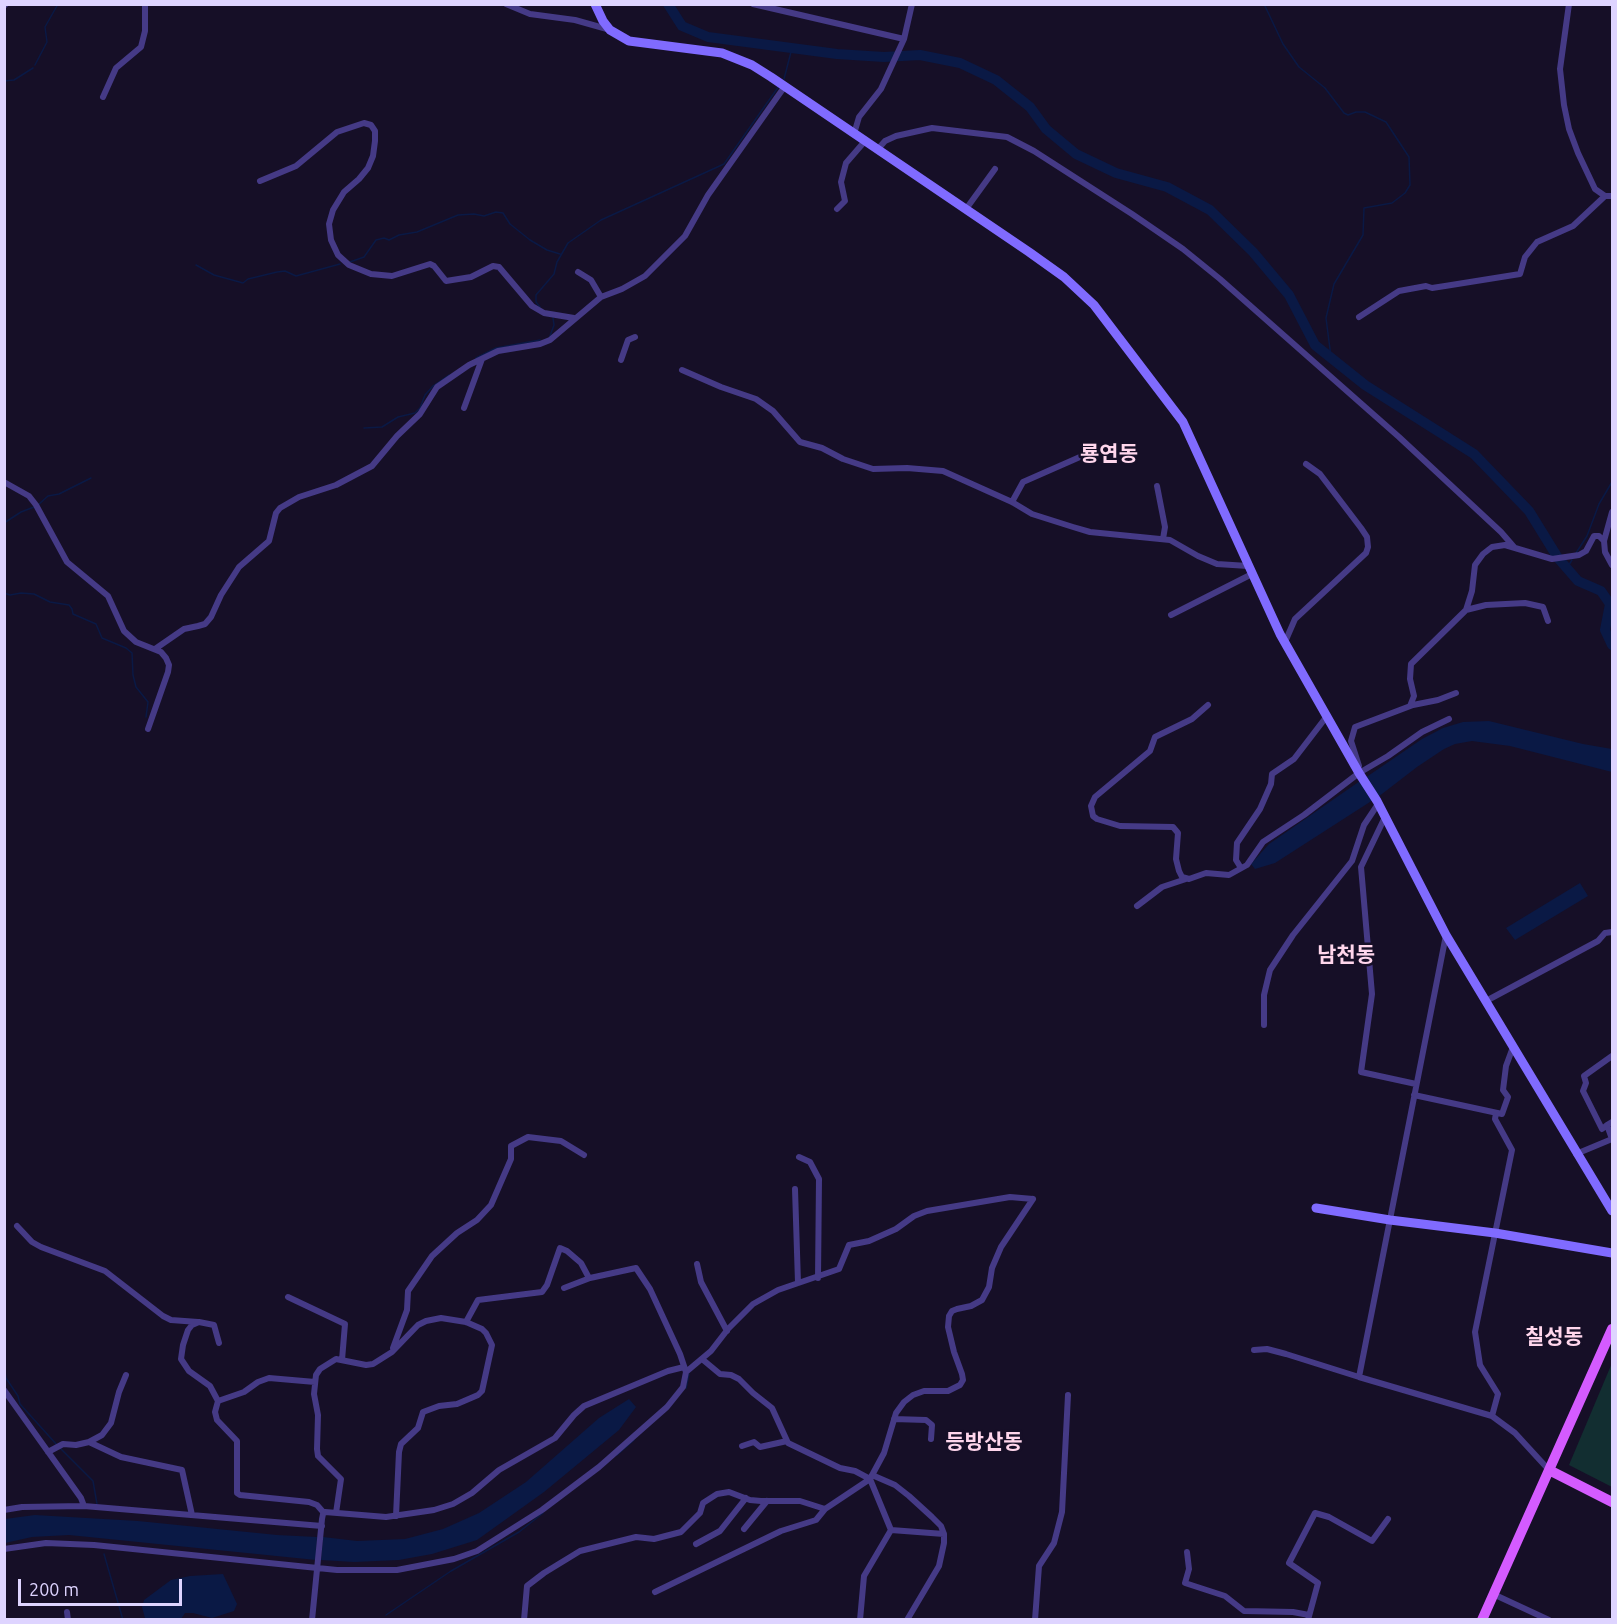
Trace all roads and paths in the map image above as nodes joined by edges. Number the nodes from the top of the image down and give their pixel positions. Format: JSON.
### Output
{"nodes":[{"id":1,"x":145,"y":4,"type":"edge"},
{"id":2,"x":506,"y":4,"type":"edge"},
{"id":3,"x":595,"y":4,"type":"edge"},
{"id":4,"x":753,"y":4,"type":"edge"},
{"id":5,"x":912,"y":4,"type":"edge"},
{"id":6,"x":1569,"y":4,"type":"edge"},
{"id":7,"x":610,"y":30,"type":"junction"},
{"id":8,"x":903,"y":41,"type":"junction"},
{"id":9,"x":782,"y":84,"type":"junction"},
{"id":10,"x":103,"y":97,"type":"dead end"},
{"id":11,"x":854,"y":134,"type":"junction"},
{"id":12,"x":865,"y":141,"type":"junction"},
{"id":13,"x":878,"y":149,"type":"junction"},
{"id":14,"x":995,"y":169,"type":"dead end"},
{"id":15,"x":260,"y":181,"type":"dead end"},
{"id":16,"x":1605,"y":196,"type":"junction"},
{"id":17,"x":1612,"y":196,"type":"edge"},
{"id":18,"x":837,"y":209,"type":"dead end"},
{"id":19,"x":966,"y":209,"type":"junction"},
{"id":20,"x":578,"y":272,"type":"dead end"},
{"id":21,"x":601,"y":297,"type":"junction"},
{"id":22,"x":1359,"y":317,"type":"dead end"},
{"id":23,"x":574,"y":318,"type":"junction"},
{"id":24,"x":635,"y":338,"type":"dead end"},
{"id":25,"x":482,"y":358,"type":"junction"},
{"id":26,"x":621,"y":360,"type":"dead end"},
{"id":27,"x":682,"y":369,"type":"dead end"},
{"id":28,"x":464,"y":408,"type":"dead end"},
{"id":29,"x":1089,"y":453,"type":"dead end"},
{"id":30,"x":1306,"y":465,"type":"dead end"},
{"id":31,"x":4,"y":482,"type":"edge"},
{"id":32,"x":1157,"y":486,"type":"dead end"},
{"id":33,"x":1012,"y":502,"type":"junction"},
{"id":34,"x":1612,"y":512,"type":"edge"},
{"id":35,"x":1163,"y":539,"type":"junction"},
{"id":36,"x":1604,"y":541,"type":"junction"},
{"id":37,"x":1514,"y":547,"type":"junction"},
{"id":38,"x":1612,"y":565,"type":"edge"},
{"id":39,"x":1250,"y":570,"type":"junction"},
{"id":40,"x":1466,"y":610,"type":"junction"},
{"id":41,"x":1171,"y":615,"type":"dead end"},
{"id":42,"x":1548,"y":621,"type":"dead end"},
{"id":43,"x":1285,"y":642,"type":"junction"},
{"id":44,"x":155,"y":649,"type":"junction"},
{"id":45,"x":1456,"y":693,"type":"dead end"},
{"id":46,"x":1208,"y":705,"type":"dead end"},
{"id":47,"x":1410,"y":706,"type":"junction"},
{"id":48,"x":1328,"y":716,"type":"junction"},
{"id":49,"x":1449,"y":719,"type":"dead end"},
{"id":50,"x":148,"y":729,"type":"dead end"},
{"id":51,"x":1360,"y":774,"type":"junction"},
{"id":52,"x":1378,"y":802,"type":"junction"},
{"id":53,"x":1385,"y":817,"type":"junction"},
{"id":54,"x":1352,"y":861,"type":"junction"},
{"id":55,"x":1361,"y":867,"type":"junction"},
{"id":56,"x":1241,"y":868,"type":"junction"},
{"id":57,"x":1189,"y":879,"type":"junction"},
{"id":58,"x":1137,"y":906,"type":"dead end"},
{"id":59,"x":1612,"y":932,"type":"edge"},
{"id":60,"x":1446,"y":935,"type":"junction"},
{"id":61,"x":1486,"y":1001,"type":"junction"},
{"id":62,"x":1264,"y":1025,"type":"dead end"},
{"id":63,"x":1514,"y":1046,"type":"junction"},
{"id":64,"x":1612,"y":1056,"type":"edge"},
{"id":65,"x":1416,"y":1084,"type":"junction"},
{"id":66,"x":1414,"y":1095,"type":"junction"},
{"id":67,"x":1496,"y":1113,"type":"junction"},
{"id":68,"x":1610,"y":1123,"type":"edge"},
{"id":69,"x":1612,"y":1140,"type":"edge"},
{"id":70,"x":1576,"y":1154,"type":"junction"},
{"id":71,"x":584,"y":1155,"type":"dead end"},
{"id":72,"x":799,"y":1157,"type":"dead end"},
{"id":73,"x":795,"y":1189,"type":"dead end"},
{"id":74,"x":1316,"y":1208,"type":"dead end"},
{"id":75,"x":1612,"y":1211,"type":"edge"},
{"id":76,"x":1390,"y":1220,"type":"junction"},
{"id":77,"x":17,"y":1226,"type":"dead end"},
{"id":78,"x":1495,"y":1233,"type":"junction"},
{"id":79,"x":1612,"y":1253,"type":"edge"},
{"id":80,"x":697,"y":1264,"type":"dead end"},
{"id":81,"x":589,"y":1278,"type":"junction"},
{"id":82,"x":818,"y":1278,"type":"junction"},
{"id":83,"x":798,"y":1283,"type":"junction"},
{"id":84,"x":564,"y":1288,"type":"dead end"},
{"id":85,"x":288,"y":1298,"type":"dead end"},
{"id":86,"x":199,"y":1322,"type":"junction"},
{"id":87,"x":466,"y":1322,"type":"junction"},
{"id":88,"x":1612,"y":1329,"type":"edge"},
{"id":89,"x":726,"y":1331,"type":"junction"},
{"id":90,"x":219,"y":1343,"type":"dead end"},
{"id":91,"x":1254,"y":1350,"type":"dead end"},
{"id":92,"x":392,"y":1352,"type":"junction"},
{"id":93,"x":702,"y":1359,"type":"junction"},
{"id":94,"x":342,"y":1360,"type":"junction"},
{"id":95,"x":685,"y":1370,"type":"junction"},
{"id":96,"x":126,"y":1375,"type":"dead end"},
{"id":97,"x":1359,"y":1377,"type":"junction"},
{"id":98,"x":315,"y":1382,"type":"junction"},
{"id":99,"x":4,"y":1390,"type":"edge"},
{"id":100,"x":1068,"y":1395,"type":"dead end"},
{"id":101,"x":218,"y":1401,"type":"junction"},
{"id":102,"x":1492,"y":1416,"type":"junction"},
{"id":103,"x":894,"y":1419,"type":"junction"},
{"id":104,"x":931,"y":1439,"type":"dead end"},
{"id":105,"x":787,"y":1441,"type":"junction"},
{"id":106,"x":89,"y":1442,"type":"junction"},
{"id":107,"x":742,"y":1446,"type":"dead end"},
{"id":108,"x":48,"y":1452,"type":"junction"},
{"id":109,"x":1549,"y":1470,"type":"junction"},
{"id":110,"x":871,"y":1477,"type":"junction"},
{"id":111,"x":746,"y":1498,"type":"junction"},
{"id":112,"x":767,"y":1501,"type":"junction"},
{"id":113,"x":1612,"y":1502,"type":"edge"},
{"id":114,"x":84,"y":1506,"type":"junction"},
{"id":115,"x":825,"y":1509,"type":"junction"},
{"id":116,"x":4,"y":1510,"type":"edge"},
{"id":117,"x":336,"y":1512,"type":"junction"},
{"id":118,"x":324,"y":1513,"type":"junction"},
{"id":119,"x":192,"y":1515,"type":"junction"},
{"id":120,"x":396,"y":1516,"type":"junction"},
{"id":121,"x":1388,"y":1519,"type":"dead end"},
{"id":122,"x":322,"y":1526,"type":"junction"},
{"id":123,"x":744,"y":1528,"type":"dead end"},
{"id":124,"x":891,"y":1530,"type":"junction"},
{"id":125,"x":944,"y":1534,"type":"junction"},
{"id":126,"x":696,"y":1544,"type":"dead end"},
{"id":127,"x":4,"y":1549,"type":"edge"},
{"id":128,"x":1187,"y":1552,"type":"dead end"},
{"id":129,"x":317,"y":1567,"type":"junction"},
{"id":130,"x":655,"y":1592,"type":"dead end"},
{"id":131,"x":1493,"y":1594,"type":"junction"},
{"id":132,"x":1309,"y":1617,"type":"edge"},
{"id":133,"x":312,"y":1620,"type":"edge"},
{"id":134,"x":524,"y":1620,"type":"edge"},
{"id":135,"x":861,"y":1620,"type":"edge"},
{"id":136,"x":907,"y":1620,"type":"edge"},
{"id":137,"x":1035,"y":1620,"type":"edge"},
{"id":138,"x":1482,"y":1620,"type":"edge"},
{"id":139,"x":1549,"y":1620,"type":"edge"}],
"edges":[{"from":1,"to":10,"type":"street"},
{"from":2,"to":7,"type":"street"},
{"from":3,"to":7,"type":"main road"},
{"from":4,"to":8,"type":"street"},
{"from":5,"to":8,"type":"street"},
{"from":6,"to":16,"type":"street"},
{"from":7,"to":9,"type":"main road"},
{"from":8,"to":11,"type":"street"},
{"from":9,"to":11,"type":"main road"},
{"from":9,"to":21,"type":"street"},
{"from":11,"to":12,"type":"main road"},
{"from":12,"to":13,"type":"main road"},
{"from":12,"to":18,"type":"street"},
{"from":13,"to":19,"type":"main road"},
{"from":13,"to":37,"type":"street"},
{"from":14,"to":19,"type":"street"},
{"from":15,"to":23,"type":"street"},
{"from":16,"to":17,"type":"street"},
{"from":16,"to":22,"type":"street"},
{"from":19,"to":39,"type":"main road"},
{"from":20,"to":21,"type":"street"},
{"from":21,"to":23,"type":"street"},
{"from":23,"to":25,"type":"street"},
{"from":24,"to":26,"type":"street"},
{"from":25,"to":28,"type":"street"},
{"from":25,"to":44,"type":"street"},
{"from":27,"to":33,"type":"street"},
{"from":29,"to":33,"type":"street"},
{"from":30,"to":43,"type":"street"},
{"from":31,"to":44,"type":"street"},
{"from":32,"to":35,"type":"street"},
{"from":33,"to":35,"type":"street"},
{"from":34,"to":36,"type":"street"},
{"from":35,"to":39,"type":"street"},
{"from":36,"to":37,"type":"street"},
{"from":36,"to":38,"type":"street"},
{"from":37,"to":40,"type":"street"},
{"from":39,"to":41,"type":"street"},
{"from":39,"to":43,"type":"main road"},
{"from":40,"to":42,"type":"street"},
{"from":40,"to":47,"type":"street"},
{"from":43,"to":48,"type":"main road"},
{"from":44,"to":50,"type":"street"},
{"from":45,"to":47,"type":"street"},
{"from":46,"to":57,"type":"street"},
{"from":47,"to":51,"type":"street"},
{"from":48,"to":51,"type":"main road"},
{"from":48,"to":56,"type":"street"},
{"from":49,"to":51,"type":"street"},
{"from":51,"to":52,"type":"main road"},
{"from":51,"to":56,"type":"street"},
{"from":52,"to":53,"type":"main road"},
{"from":52,"to":54,"type":"street"},
{"from":53,"to":55,"type":"street"},
{"from":53,"to":60,"type":"main road"},
{"from":54,"to":55,"type":"street"},
{"from":54,"to":62,"type":"street"},
{"from":55,"to":65,"type":"street"},
{"from":56,"to":57,"type":"street"},
{"from":57,"to":58,"type":"street"},
{"from":59,"to":61,"type":"street"},
{"from":60,"to":61,"type":"main road"},
{"from":60,"to":65,"type":"street"},
{"from":61,"to":63,"type":"main road"},
{"from":63,"to":67,"type":"street"},
{"from":63,"to":70,"type":"main road"},
{"from":64,"to":68,"type":"street"},
{"from":65,"to":66,"type":"street"},
{"from":66,"to":67,"type":"street"},
{"from":66,"to":76,"type":"street"},
{"from":67,"to":78,"type":"street"},
{"from":68,"to":69,"type":"street"},
{"from":69,"to":70,"type":"street"},
{"from":70,"to":75,"type":"main road"},
{"from":71,"to":92,"type":"street"},
{"from":72,"to":82,"type":"street"},
{"from":73,"to":83,"type":"street"},
{"from":74,"to":76,"type":"main road"},
{"from":76,"to":78,"type":"main road"},
{"from":76,"to":97,"type":"street"},
{"from":77,"to":86,"type":"street"},
{"from":78,"to":79,"type":"main road"},
{"from":78,"to":102,"type":"street"},
{"from":80,"to":89,"type":"street"},
{"from":81,"to":84,"type":"street"},
{"from":81,"to":87,"type":"street"},
{"from":81,"to":95,"type":"street"},
{"from":82,"to":83,"type":"street"},
{"from":82,"to":103,"type":"street"},
{"from":83,"to":89,"type":"street"},
{"from":85,"to":94,"type":"street"},
{"from":86,"to":90,"type":"street"},
{"from":86,"to":101,"type":"street"},
{"from":87,"to":92,"type":"street"},
{"from":87,"to":120,"type":"street"},
{"from":88,"to":109,"type":"main road"},
{"from":89,"to":93,"type":"street"},
{"from":91,"to":97,"type":"street"},
{"from":92,"to":94,"type":"street"},
{"from":93,"to":95,"type":"street"},
{"from":93,"to":105,"type":"street"},
{"from":94,"to":98,"type":"street"},
{"from":95,"to":120,"type":"street"},
{"from":95,"to":129,"type":"street"},
{"from":96,"to":106,"type":"street"},
{"from":97,"to":102,"type":"street"},
{"from":98,"to":101,"type":"street"},
{"from":98,"to":117,"type":"street"},
{"from":99,"to":108,"type":"street"},
{"from":100,"to":137,"type":"street"},
{"from":101,"to":118,"type":"street"},
{"from":102,"to":109,"type":"street"},
{"from":103,"to":104,"type":"street"},
{"from":103,"to":110,"type":"street"},
{"from":105,"to":107,"type":"street"},
{"from":105,"to":110,"type":"street"},
{"from":106,"to":108,"type":"street"},
{"from":106,"to":119,"type":"street"},
{"from":108,"to":114,"type":"street"},
{"from":109,"to":113,"type":"main road"},
{"from":109,"to":131,"type":"main road"},
{"from":110,"to":115,"type":"street"},
{"from":110,"to":124,"type":"street"},
{"from":110,"to":125,"type":"street"},
{"from":111,"to":112,"type":"street"},
{"from":111,"to":126,"type":"street"},
{"from":111,"to":134,"type":"street"},
{"from":112,"to":115,"type":"street"},
{"from":112,"to":123,"type":"street"},
{"from":114,"to":116,"type":"street"},
{"from":114,"to":119,"type":"street"},
{"from":115,"to":130,"type":"street"},
{"from":117,"to":118,"type":"street"},
{"from":117,"to":120,"type":"street"},
{"from":118,"to":122,"type":"street"},
{"from":119,"to":122,"type":"street"},
{"from":121,"to":132,"type":"street"},
{"from":122,"to":129,"type":"street"},
{"from":124,"to":125,"type":"street"},
{"from":124,"to":135,"type":"street"},
{"from":125,"to":136,"type":"street"},
{"from":127,"to":129,"type":"street"},
{"from":128,"to":132,"type":"street"},
{"from":129,"to":133,"type":"street"},
{"from":131,"to":138,"type":"main road"},
{"from":131,"to":139,"type":"street"}]}
